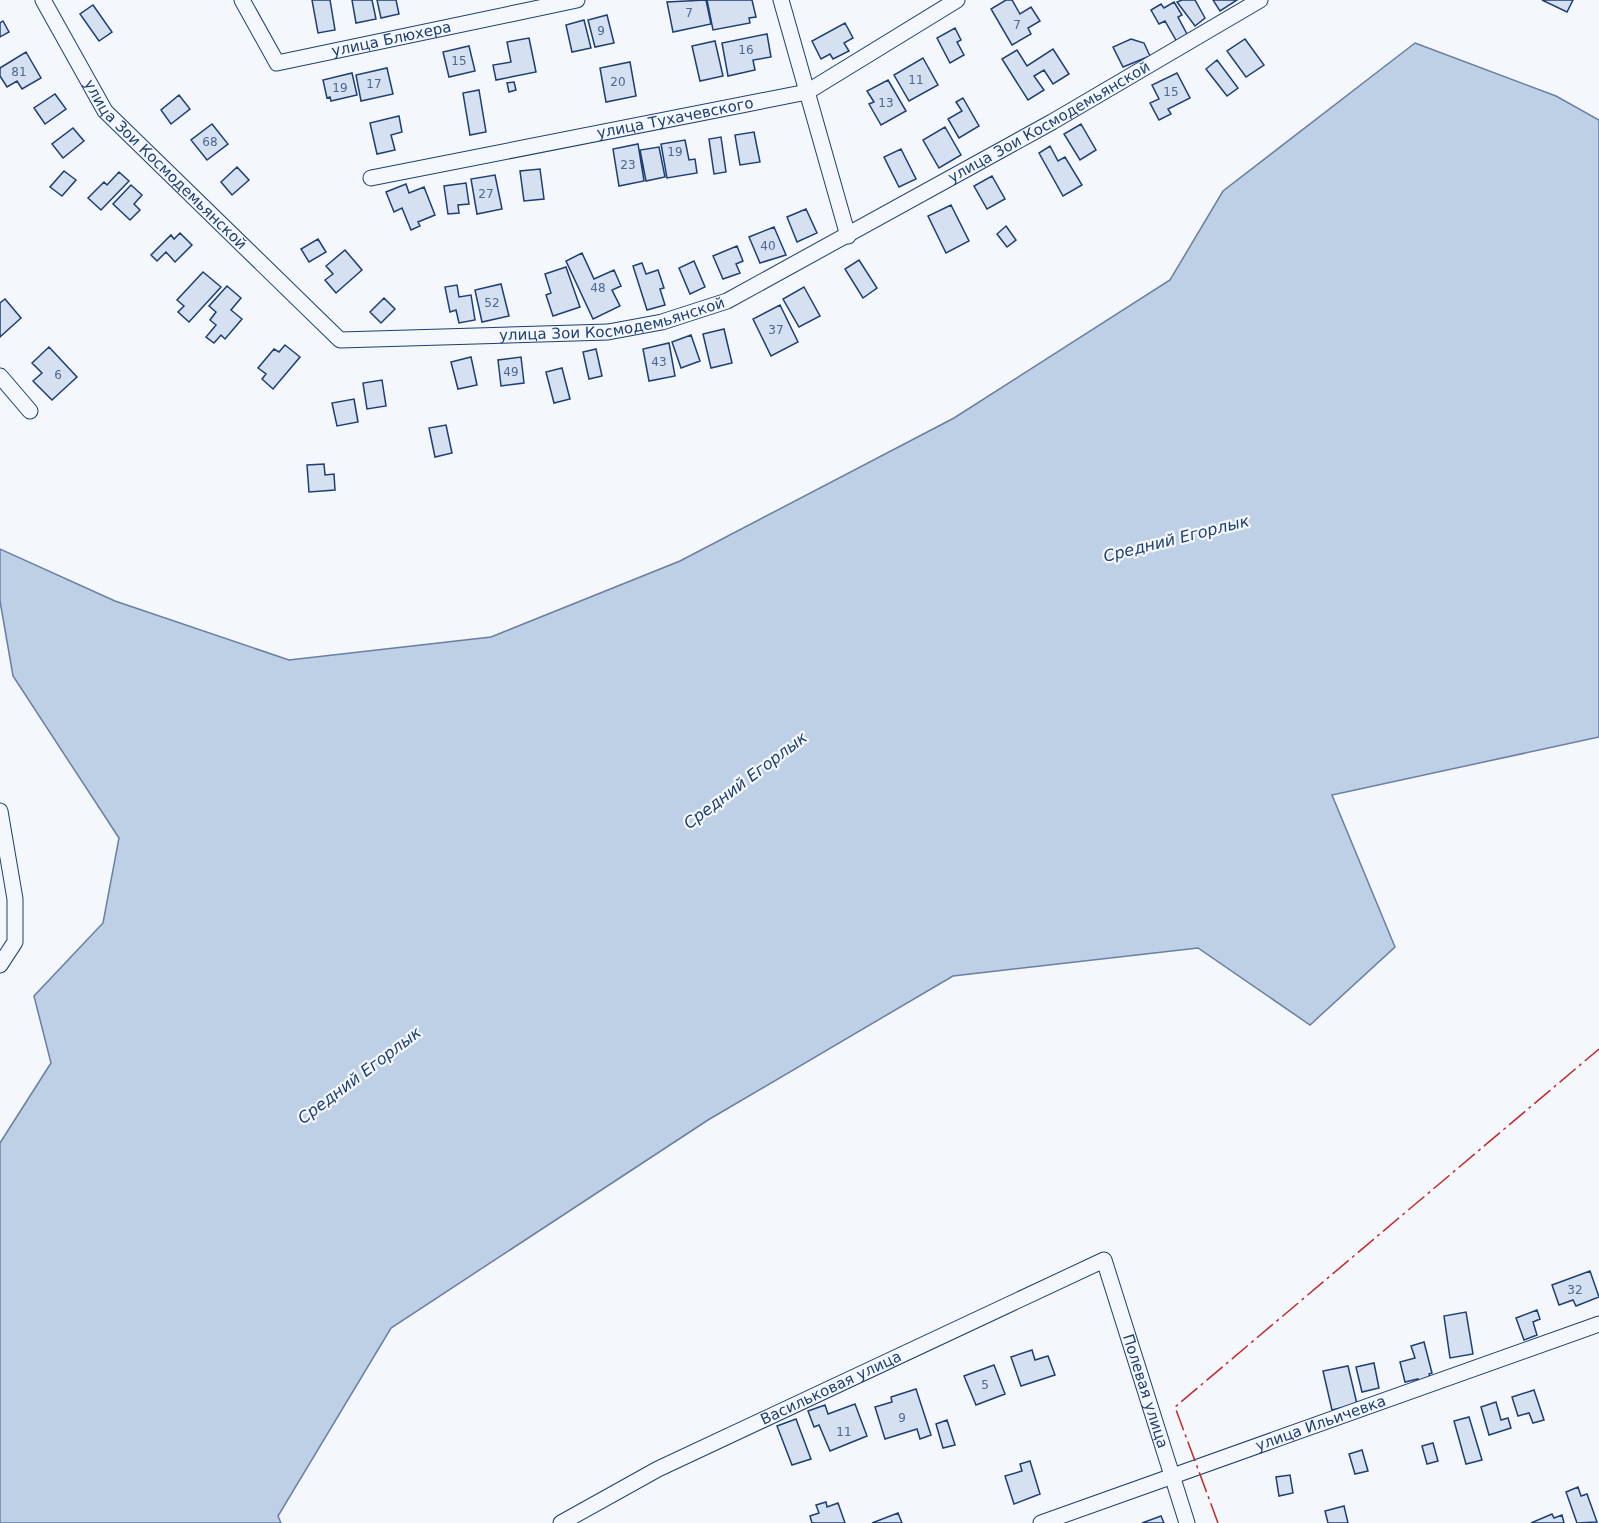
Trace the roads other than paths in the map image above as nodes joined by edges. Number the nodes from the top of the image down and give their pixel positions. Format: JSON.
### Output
{"nodes":[{"id":1,"x":43,"y":0,"type":"edge"},
{"id":2,"x":242,"y":0,"type":"edge"},
{"id":3,"x":577,"y":0,"type":"edge"},
{"id":4,"x":781,"y":0,"type":"edge"},
{"id":5,"x":957,"y":0,"type":"edge"},
{"id":6,"x":1260,"y":0,"type":"edge"},
{"id":7,"x":807,"y":92,"type":"junction"},
{"id":8,"x":372,"y":178,"type":"dead end"},
{"id":9,"x":848,"y":236,"type":"junction"},
{"id":10,"x":0,"y":376,"type":"edge"},
{"id":11,"x":30,"y":411,"type":"dead end"},
{"id":12,"x":0,"y":811,"type":"edge"},
{"id":13,"x":0,"y":965,"type":"edge"},
{"id":14,"x":1104,"y":1260,"type":"joint"},
{"id":15,"x":1599,"y":1324,"type":"edge"},
{"id":16,"x":1171,"y":1477,"type":"junction"},
{"id":17,"x":561,"y":1523,"type":"edge"},
{"id":18,"x":1041,"y":1523,"type":"edge"},
{"id":19,"x":1187,"y":1523,"type":"edge"}],
"edges":[{"from":1,"to":9,"type":"street","name":"улица Зои Космодемьянской"},
{"from":2,"to":3,"type":"street","name":"улица Блюхера"},
{"from":4,"to":7,"type":"street"},
{"from":5,"to":7,"type":"street","name":"улица Тухачевского"},
{"from":6,"to":9,"type":"street","name":"улица Зои Космодемьянской"},
{"from":7,"to":8,"type":"street","name":"улица Тухачевского"},
{"from":7,"to":9,"type":"street"},
{"from":10,"to":11,"type":"street"},
{"from":12,"to":13,"type":"street"},
{"from":14,"to":16,"type":"street","name":"Полевая улица"},
{"from":14,"to":17,"type":"street","name":"Васильковая улица"},
{"from":15,"to":16,"type":"street","name":"улица Ильичевка"},
{"from":16,"to":18,"type":"street","name":"улица Ильичевка"},
{"from":16,"to":19,"type":"street","name":"Полевая улица"}]}
